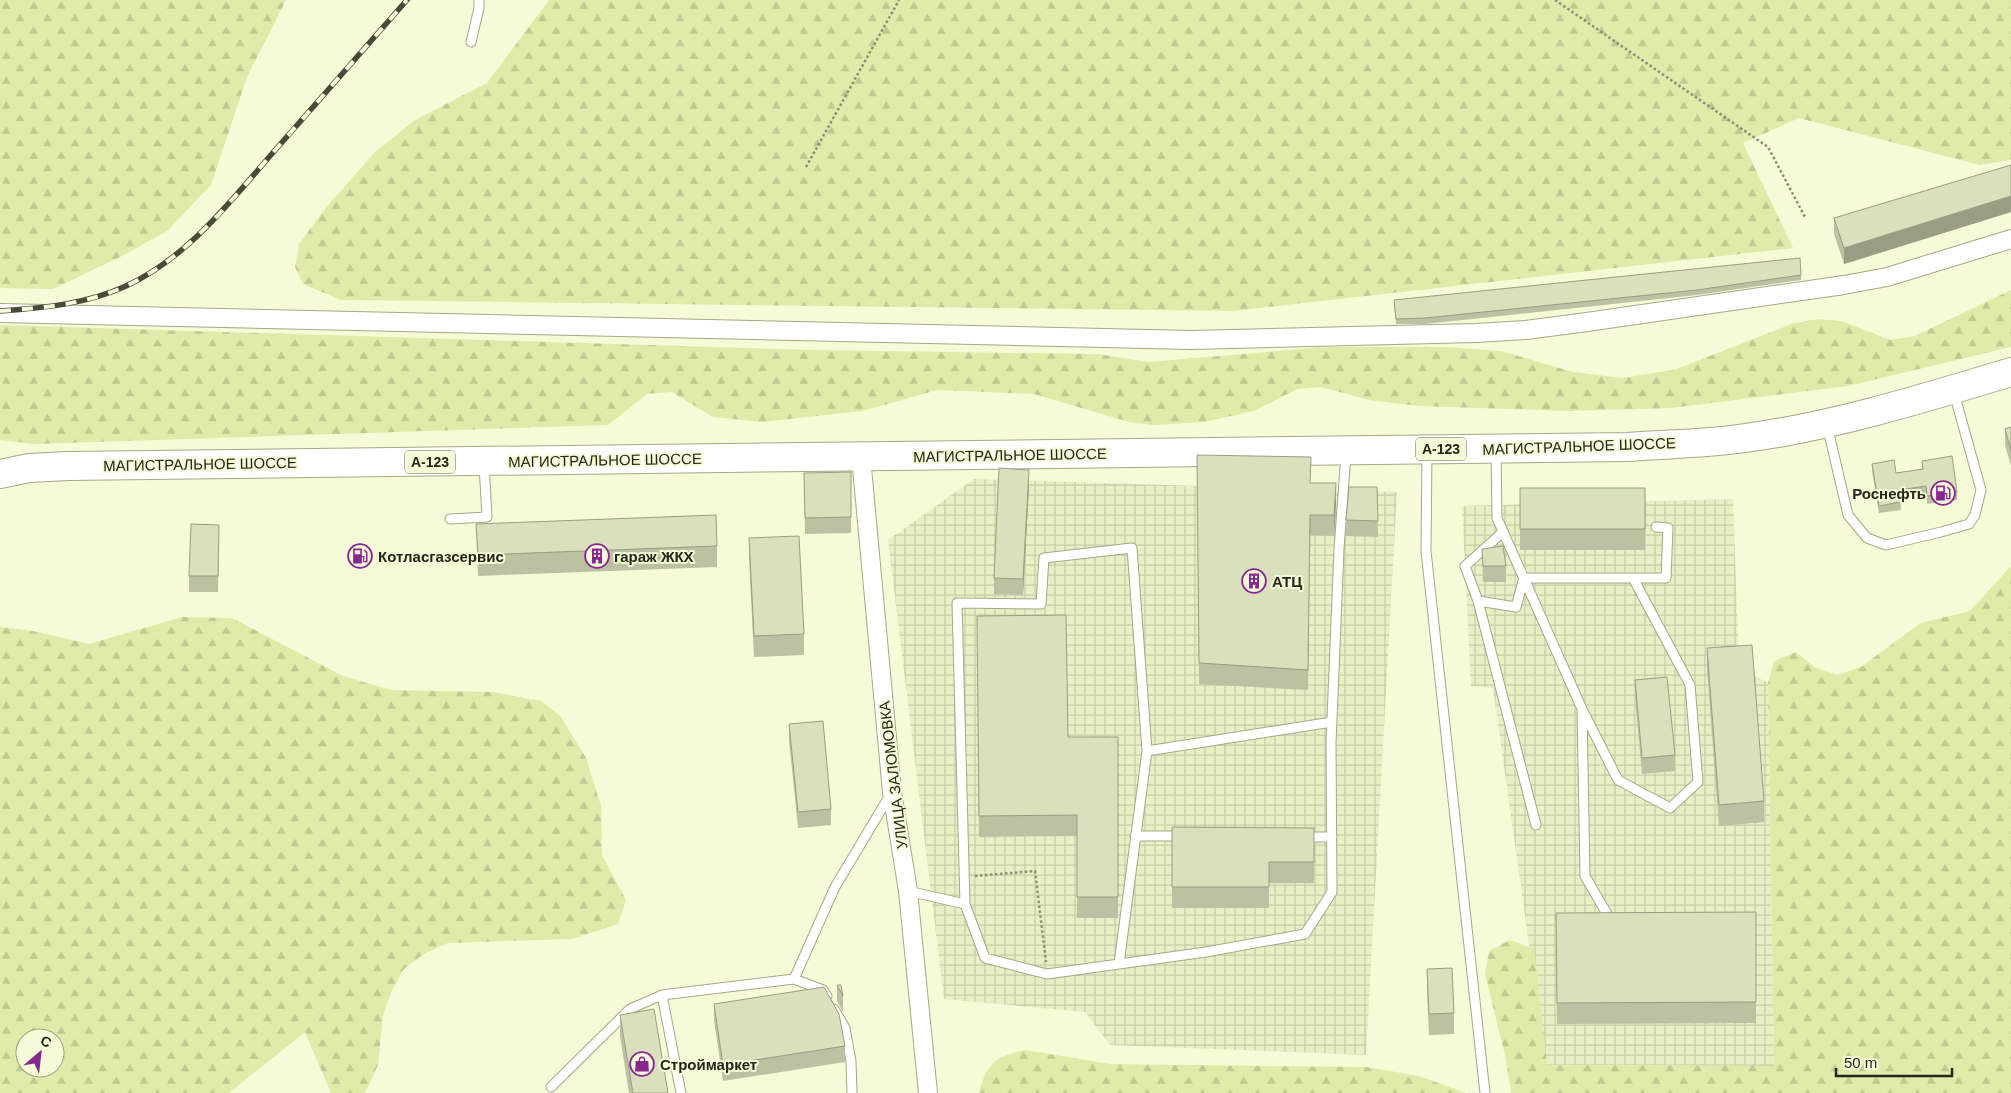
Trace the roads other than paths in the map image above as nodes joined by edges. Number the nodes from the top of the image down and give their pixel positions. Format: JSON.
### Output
{"nodes":[{"id":1,"x":479,"y":0,"type":"edge"},
{"id":2,"x":471,"y":42,"type":"dead end"},
{"id":3,"x":2011,"y":239,"type":"edge"},
{"id":4,"x":0,"y":313,"type":"edge"},
{"id":5,"x":2011,"y":372,"type":"edge"},
{"id":6,"x":1953,"y":390,"type":"junction"},
{"id":7,"x":1826,"y":423,"type":"junction"},
{"id":8,"x":1496,"y":448,"type":"junction"},
{"id":9,"x":1427,"y":450,"type":"junction"},
{"id":10,"x":1346,"y":451,"type":"junction"},
{"id":11,"x":861,"y":457,"type":"junction"},
{"id":12,"x":484,"y":461,"type":"junction"},
{"id":13,"x":0,"y":474,"type":"edge"},
{"id":14,"x":450,"y":519,"type":"dead end"},
{"id":15,"x":1656,"y":527,"type":"dead end"},
{"id":16,"x":1503,"y":532,"type":"junction"},
{"id":17,"x":1524,"y":578,"type":"junction"},
{"id":18,"x":1633,"y":578,"type":"junction"},
{"id":19,"x":1478,"y":601,"type":"junction"},
{"id":20,"x":1582,"y":709,"type":"junction"},
{"id":21,"x":1332,"y":722,"type":"junction"},
{"id":22,"x":1147,"y":751,"type":"junction"},
{"id":23,"x":892,"y":792,"type":"junction"},
{"id":24,"x":1536,"y":825,"type":"dead end"},
{"id":25,"x":1135,"y":836,"type":"junction"},
{"id":26,"x":1194,"y":836,"type":"edge"},
{"id":27,"x":1292,"y":837,"type":"edge"},
{"id":28,"x":1332,"y":837,"type":"junction"},
{"id":29,"x":908,"y":891,"type":"junction"},
{"id":30,"x":964,"y":904,"type":"junction"},
{"id":31,"x":1610,"y":918,"type":"edge"},
{"id":32,"x":1119,"y":964,"type":"junction"},
{"id":33,"x":794,"y":979,"type":"junction"},
{"id":34,"x":662,"y":995,"type":"junction"},
{"id":35,"x":551,"y":1087,"type":"dead end"},
{"id":36,"x":681,"y":1093,"type":"edge"},
{"id":37,"x":852,"y":1093,"type":"edge"},
{"id":38,"x":928,"y":1093,"type":"edge"},
{"id":39,"x":1485,"y":1093,"type":"edge"}],
"edges":[{"from":1,"to":2,"type":"lane"},
{"from":3,"to":4,"type":"street"},
{"from":5,"to":6,"type":"main road","name":"МАГИСТРАЛЬНОЕ ШОССЕ","number":"А-123"},
{"from":6,"to":7,"type":"main road","name":"МАГИСТРАЛЬНОЕ ШОССЕ","number":"А-123"},
{"from":6,"to":7,"type":"lane"},
{"from":7,"to":8,"type":"main road","name":"МАГИСТРАЛЬНОЕ ШОССЕ","number":"А-123"},
{"from":8,"to":9,"type":"main road","name":"МАГИСТРАЛЬНОЕ ШОССЕ","number":"А-123"},
{"from":8,"to":16,"type":"lane"},
{"from":9,"to":10,"type":"main road","name":"МАГИСТРАЛЬНОЕ ШОССЕ","number":"А-123"},
{"from":9,"to":39,"type":"lane"},
{"from":10,"to":11,"type":"main road","name":"МАГИСТРАЛЬНОЕ ШОССЕ","number":"А-123"},
{"from":10,"to":21,"type":"lane"},
{"from":11,"to":12,"type":"main road","name":"МАГИСТРАЛЬНОЕ ШОССЕ","number":"А-123"},
{"from":11,"to":23,"type":"street","name":"УЛИЦА ЗАЛОМОВКА"},
{"from":12,"to":13,"type":"main road","name":"МАГИСТРАЛЬНОЕ ШОССЕ","number":"А-123"},
{"from":12,"to":14,"type":"lane"},
{"from":15,"to":18,"type":"lane"},
{"from":16,"to":17,"type":"lane"},
{"from":16,"to":19,"type":"lane"},
{"from":17,"to":18,"type":"lane"},
{"from":17,"to":19,"type":"lane"},
{"from":17,"to":20,"type":"lane"},
{"from":18,"to":20,"type":"lane"},
{"from":19,"to":24,"type":"lane"},
{"from":20,"to":31,"type":"lane"},
{"from":21,"to":22,"type":"lane"},
{"from":21,"to":28,"type":"lane"},
{"from":22,"to":25,"type":"lane"},
{"from":22,"to":30,"type":"lane"},
{"from":23,"to":29,"type":"street","name":"УЛИЦА ЗАЛОМОВКА"},
{"from":23,"to":33,"type":"lane"},
{"from":25,"to":26,"type":"lane"},
{"from":25,"to":32,"type":"lane"},
{"from":27,"to":28,"type":"lane"},
{"from":28,"to":32,"type":"lane"},
{"from":29,"to":30,"type":"lane"},
{"from":29,"to":38,"type":"street","name":"УЛИЦА ЗАЛОМОВКА"},
{"from":30,"to":32,"type":"lane"},
{"from":33,"to":34,"type":"lane"},
{"from":33,"to":37,"type":"lane"},
{"from":34,"to":35,"type":"lane"},
{"from":34,"to":36,"type":"lane"}]}
